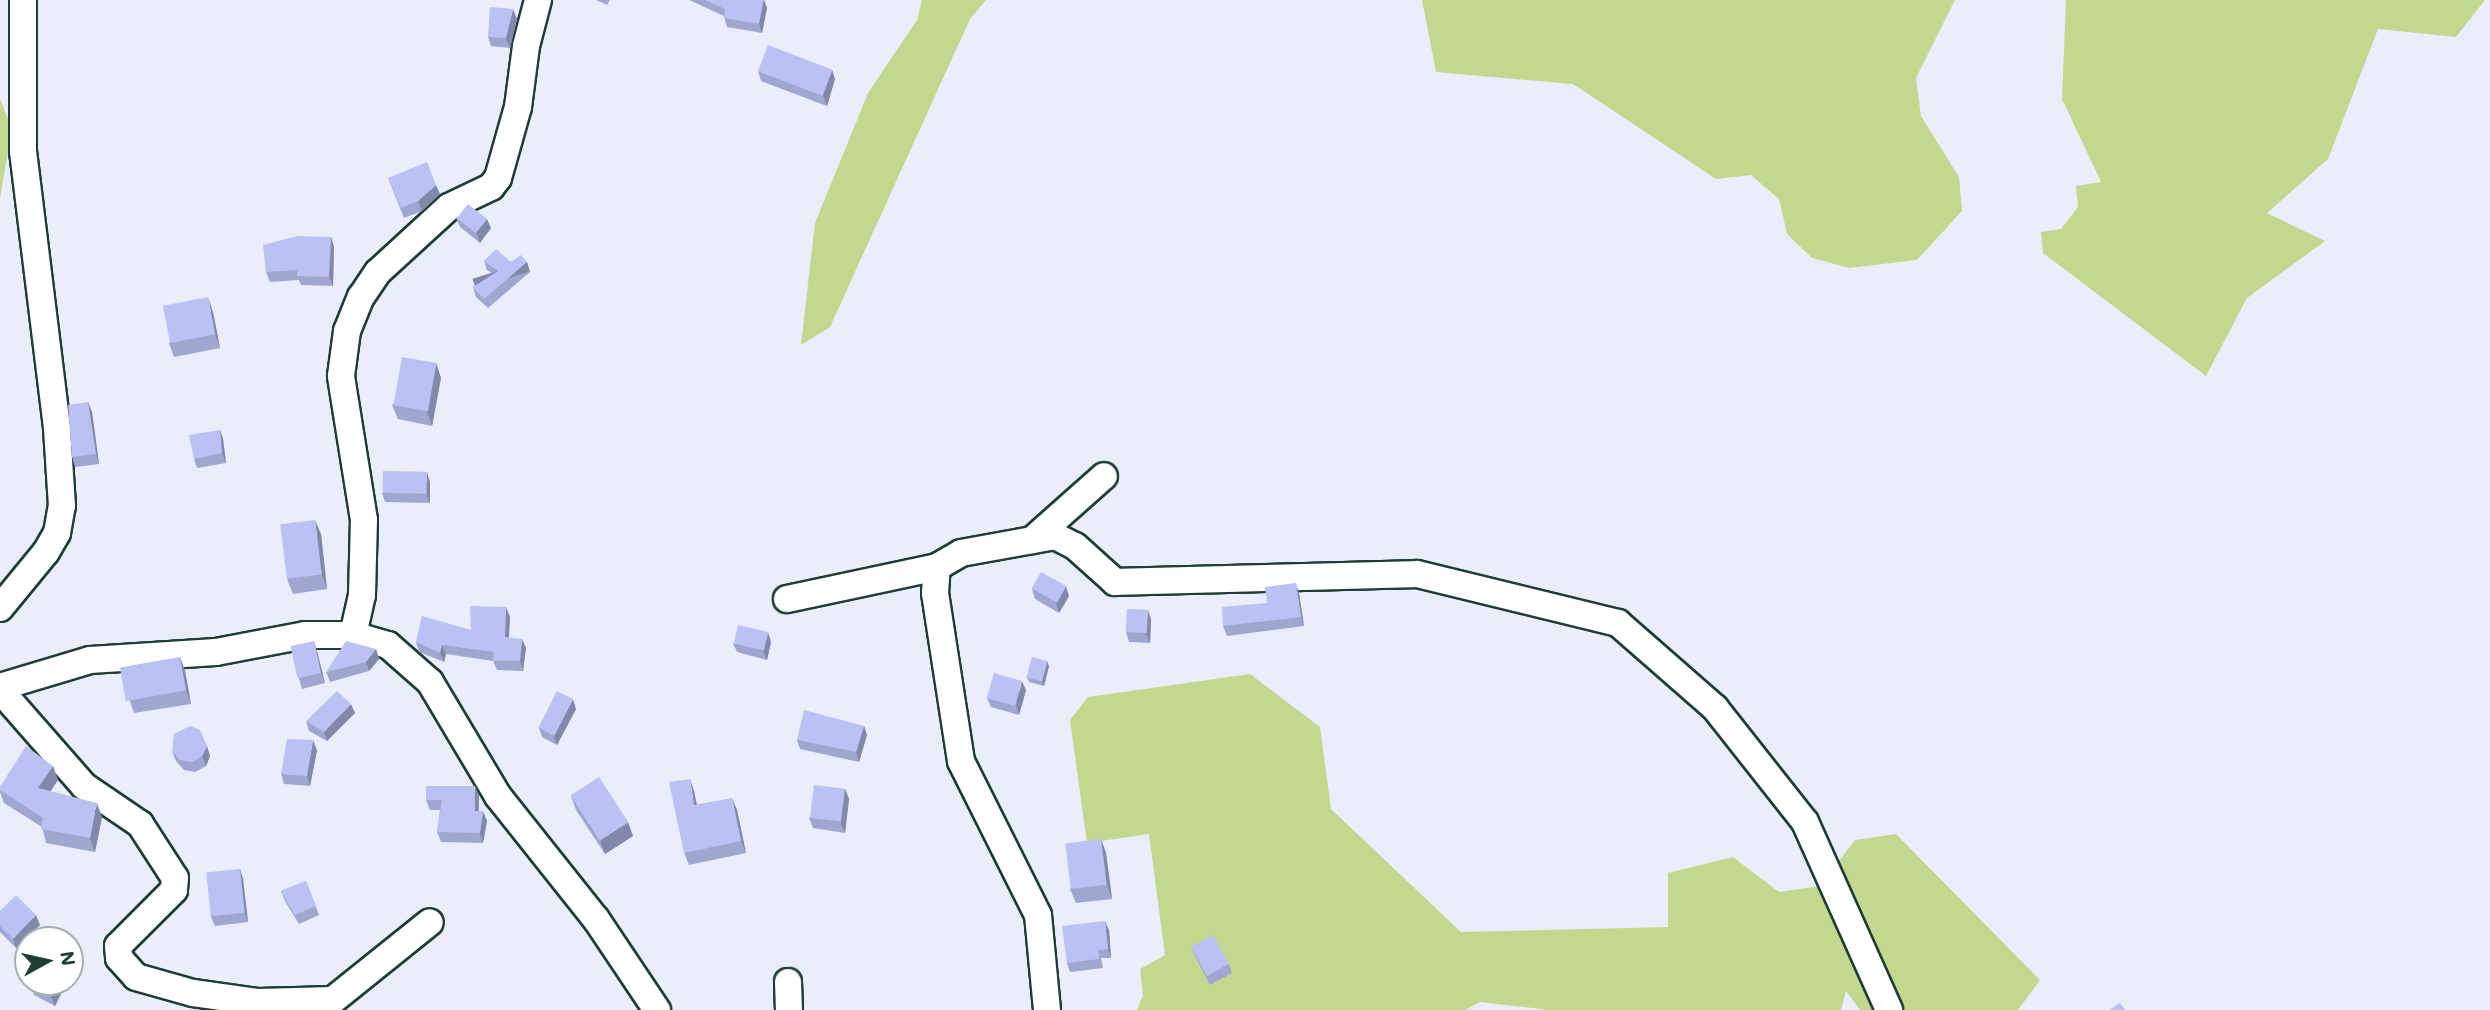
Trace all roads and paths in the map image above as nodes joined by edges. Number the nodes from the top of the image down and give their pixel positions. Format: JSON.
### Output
{"nodes":[{"id":1,"x":23,"y":0,"type":"edge"},
{"id":2,"x":538,"y":0,"type":"edge"},
{"id":3,"x":1104,"y":476,"type":"dead end"},
{"id":4,"x":1031,"y":540,"type":"junction"},
{"id":5,"x":937,"y":567,"type":"junction"},
{"id":6,"x":787,"y":599,"type":"dead end"},
{"id":7,"x":0,"y":608,"type":"edge"},
{"id":8,"x":353,"y":635,"type":"junction"},
{"id":9,"x":0,"y":688,"type":"edge"},
{"id":10,"x":430,"y":922,"type":"dead end"},
{"id":11,"x":788,"y":982,"type":"dead end"},
{"id":12,"x":256,"y":1006,"type":"edge"},
{"id":13,"x":657,"y":1010,"type":"edge"},
{"id":14,"x":789,"y":1010,"type":"edge"},
{"id":15,"x":1047,"y":1010,"type":"edge"},
{"id":16,"x":1889,"y":1010,"type":"edge"}],
"edges":[{"from":1,"to":7,"type":"street"},
{"from":2,"to":8,"type":"street"},
{"from":3,"to":4,"type":"street"},
{"from":4,"to":5,"type":"street"},
{"from":4,"to":16,"type":"street"},
{"from":5,"to":6,"type":"street"},
{"from":5,"to":15,"type":"street"},
{"from":8,"to":9,"type":"street"},
{"from":8,"to":13,"type":"street"},
{"from":9,"to":12,"type":"street"},
{"from":10,"to":12,"type":"street"},
{"from":11,"to":14,"type":"street"}]}
